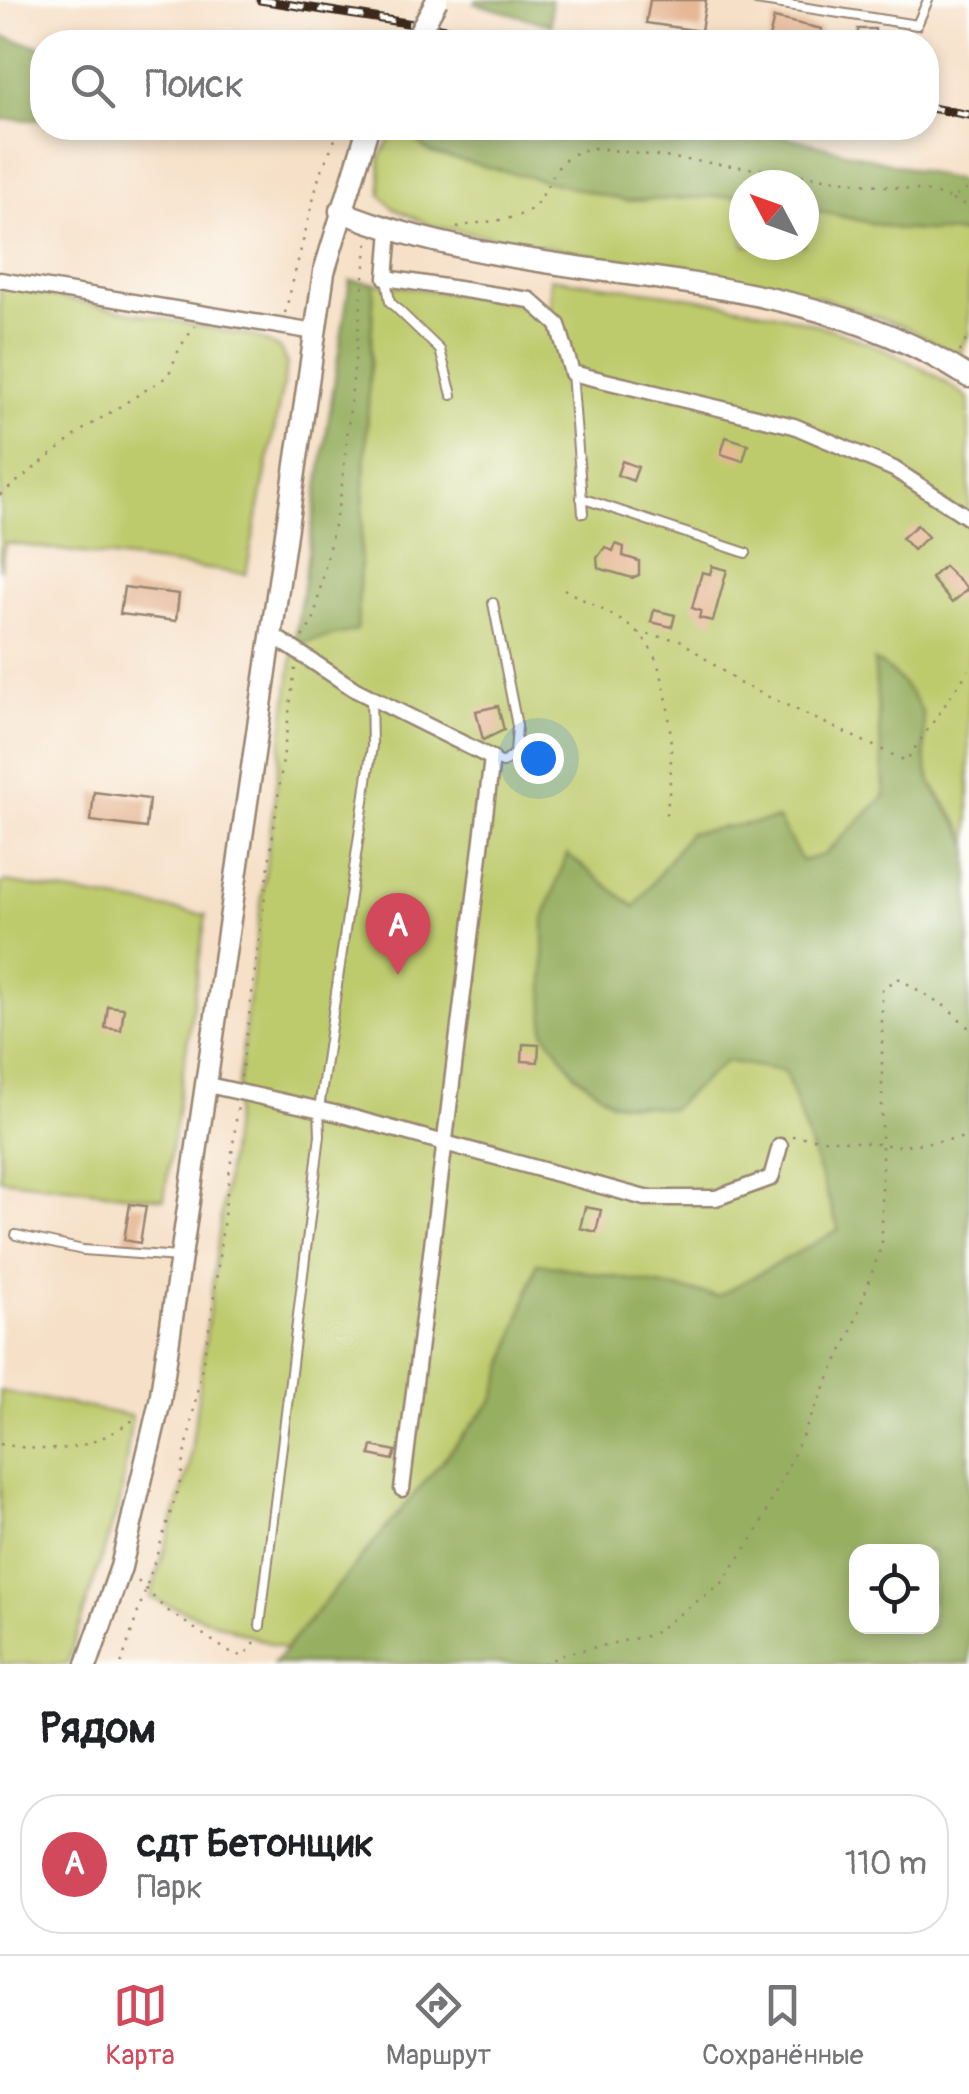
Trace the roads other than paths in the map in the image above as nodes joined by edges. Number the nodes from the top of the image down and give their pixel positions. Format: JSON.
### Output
{"nodes":[{"id":1,"x":437,"y":0,"type":"edge"},
{"id":2,"x":756,"y":0,"type":"edge"},
{"id":3,"x":928,"y":0,"type":"edge"},
{"id":4,"x":421,"y":30,"type":"edge"},
{"id":5,"x":364,"y":140,"type":"edge"},
{"id":6,"x":340,"y":211,"type":"junction"},
{"id":7,"x":380,"y":226,"type":"junction"},
{"id":8,"x":386,"y":278,"type":"junction"},
{"id":9,"x":0,"y":280,"type":"edge"},
{"id":10,"x":315,"y":332,"type":"junction"},
{"id":11,"x":961,"y":372,"type":"edge"},
{"id":12,"x":572,"y":373,"type":"junction"},
{"id":13,"x":452,"y":395,"type":"dead end"},
{"id":14,"x":581,"y":498,"type":"junction"},
{"id":15,"x":583,"y":513,"type":"dead end"},
{"id":16,"x":969,"y":518,"type":"edge"},
{"id":17,"x":746,"y":552,"type":"dead end"},
{"id":18,"x":494,"y":603,"type":"dead end"},
{"id":19,"x":272,"y":635,"type":"junction"},
{"id":20,"x":371,"y":698,"type":"junction"},
{"id":21,"x":492,"y":758,"type":"junction"},
{"id":22,"x":208,"y":1086,"type":"junction"},
{"id":23,"x":319,"y":1109,"type":"junction"},
{"id":24,"x":443,"y":1141,"type":"junction"},
{"id":25,"x":780,"y":1146,"type":"road end"},
{"id":26,"x":16,"y":1234,"type":"dead end"},
{"id":27,"x":184,"y":1257,"type":"junction"},
{"id":28,"x":402,"y":1489,"type":"dead end"},
{"id":29,"x":260,"y":1626,"type":"road end"},
{"id":30,"x":87,"y":1664,"type":"edge"}],
"edges":[{"from":1,"to":4,"type":"main road","bridge":true},
{"from":2,"to":3,"type":"lane"},
{"from":5,"to":6,"type":"main road"},
{"from":6,"to":7,"type":"main road"},
{"from":6,"to":10,"type":"main road"},
{"from":7,"to":8,"type":"street"},
{"from":7,"to":11,"type":"main road"},
{"from":8,"to":12,"type":"street"},
{"from":8,"to":13,"type":"lane"},
{"from":9,"to":10,"type":"street"},
{"from":10,"to":19,"type":"main road"},
{"from":12,"to":14,"type":"lane"},
{"from":12,"to":16,"type":"street"},
{"from":14,"to":15,"type":"lane"},
{"from":14,"to":17,"type":"lane"},
{"from":18,"to":21,"type":"lane"},
{"from":19,"to":20,"type":"street"},
{"from":19,"to":22,"type":"main road"},
{"from":20,"to":21,"type":"street"},
{"from":20,"to":23,"type":"lane"},
{"from":21,"to":24,"type":"street"},
{"from":22,"to":23,"type":"street"},
{"from":22,"to":27,"type":"main road"},
{"from":23,"to":24,"type":"street"},
{"from":23,"to":29,"type":"lane"},
{"from":24,"to":25,"type":"street"},
{"from":24,"to":28,"type":"street"},
{"from":26,"to":27,"type":"lane"},
{"from":27,"to":30,"type":"main road"}]}
